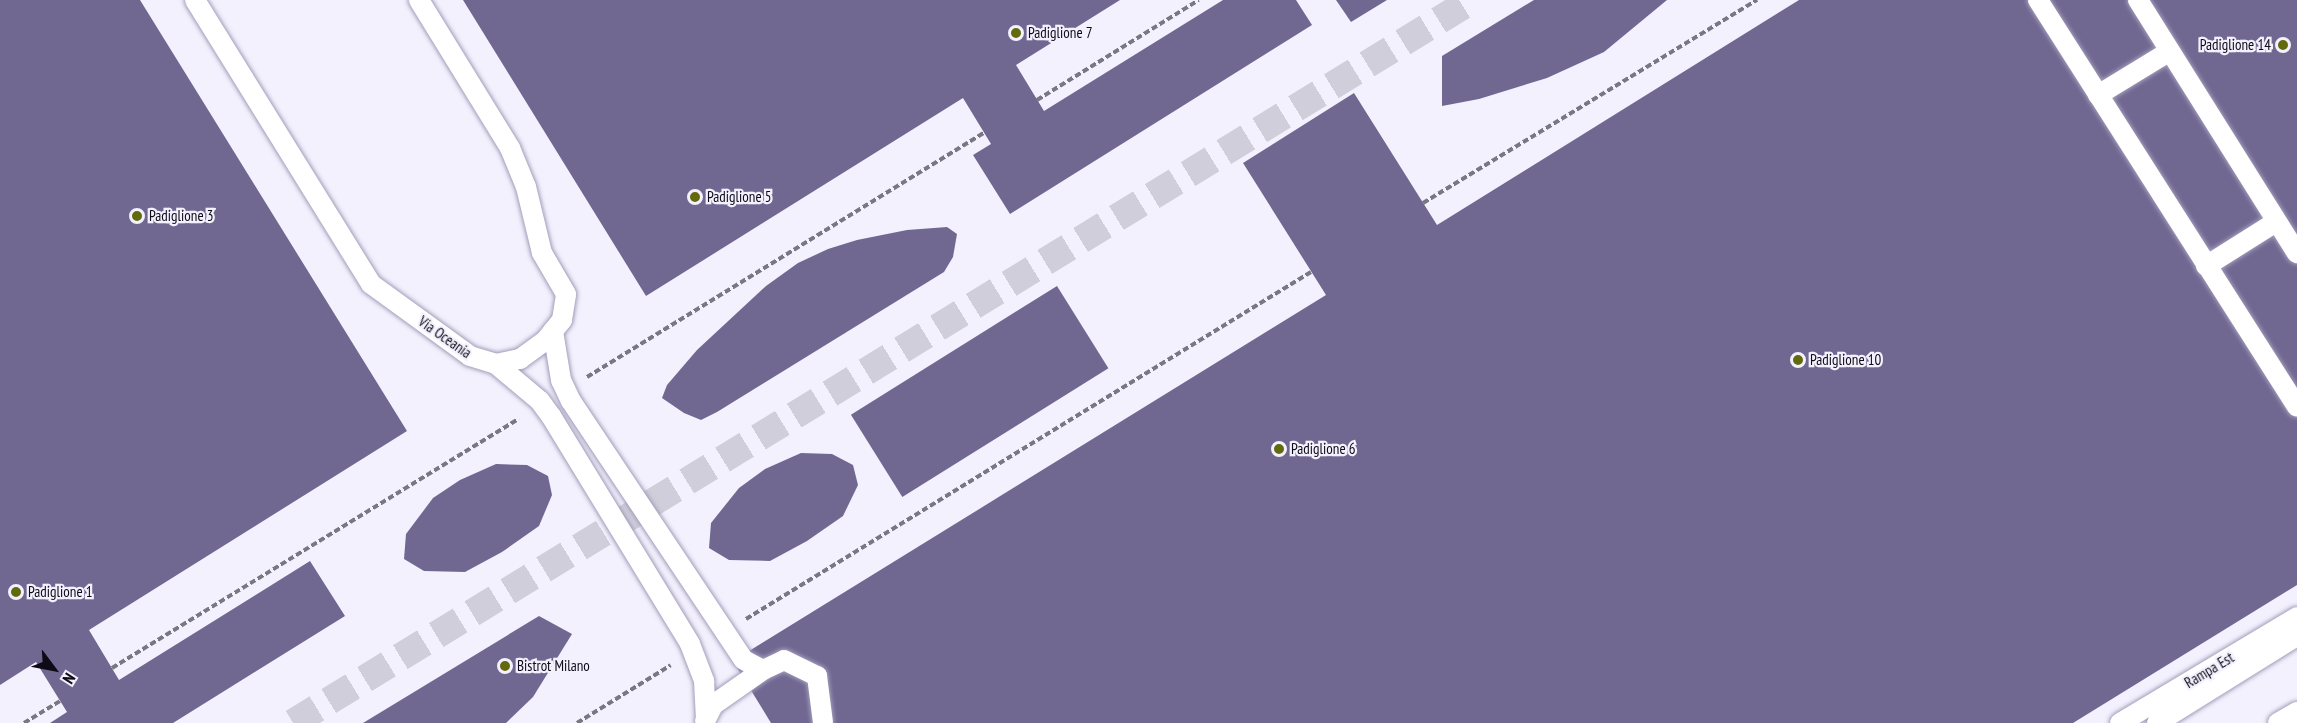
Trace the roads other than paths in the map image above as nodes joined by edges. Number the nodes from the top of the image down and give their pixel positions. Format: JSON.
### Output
{"nodes":[{"id":1,"x":195,"y":0,"type":"edge"},
{"id":2,"x":419,"y":0,"type":"edge"},
{"id":3,"x":2038,"y":0,"type":"edge"},
{"id":4,"x":2138,"y":0,"type":"edge"},
{"id":5,"x":2170,"y":51,"type":"junction"},
{"id":6,"x":2098,"y":95,"type":"junction"},
{"id":7,"x":2276,"y":222,"type":"junction"},
{"id":8,"x":2297,"y":253,"type":"edge"},
{"id":9,"x":2206,"y":266,"type":"junction"},
{"id":10,"x":553,"y":331,"type":"junction"},
{"id":11,"x":496,"y":364,"type":"junction"},
{"id":12,"x":2297,"y":406,"type":"edge"},
{"id":13,"x":2297,"y":617,"type":"edge"},
{"id":14,"x":2297,"y":636,"type":"edge"},
{"id":15,"x":763,"y":670,"type":"junction"},
{"id":16,"x":2297,"y":712,"type":"edge"},
{"id":17,"x":705,"y":720,"type":"edge"},
{"id":18,"x":823,"y":723,"type":"edge"},
{"id":19,"x":2120,"y":723,"type":"edge"},
{"id":20,"x":2157,"y":723,"type":"edge"},
{"id":21,"x":2278,"y":723,"type":"edge"}],
"edges":[{"from":1,"to":11,"type":"lane","name":"Via Oceania"},
{"from":2,"to":10,"type":"lane"},
{"from":3,"to":6,"type":"lane"},
{"from":4,"to":5,"type":"lane"},
{"from":5,"to":6,"type":"lane"},
{"from":5,"to":7,"type":"lane"},
{"from":6,"to":9,"type":"lane"},
{"from":7,"to":8,"type":"lane"},
{"from":7,"to":9,"type":"lane"},
{"from":9,"to":12,"type":"lane"},
{"from":10,"to":11,"type":"lane"},
{"from":10,"to":15,"type":"lane"},
{"from":11,"to":17,"type":"lane"},
{"from":13,"to":19,"type":"lane","name":"Rampa Est"},
{"from":14,"to":20,"type":"lane"},
{"from":15,"to":17,"type":"lane"},
{"from":15,"to":18,"type":"lane"},
{"from":16,"to":21,"type":"lane"}]}
